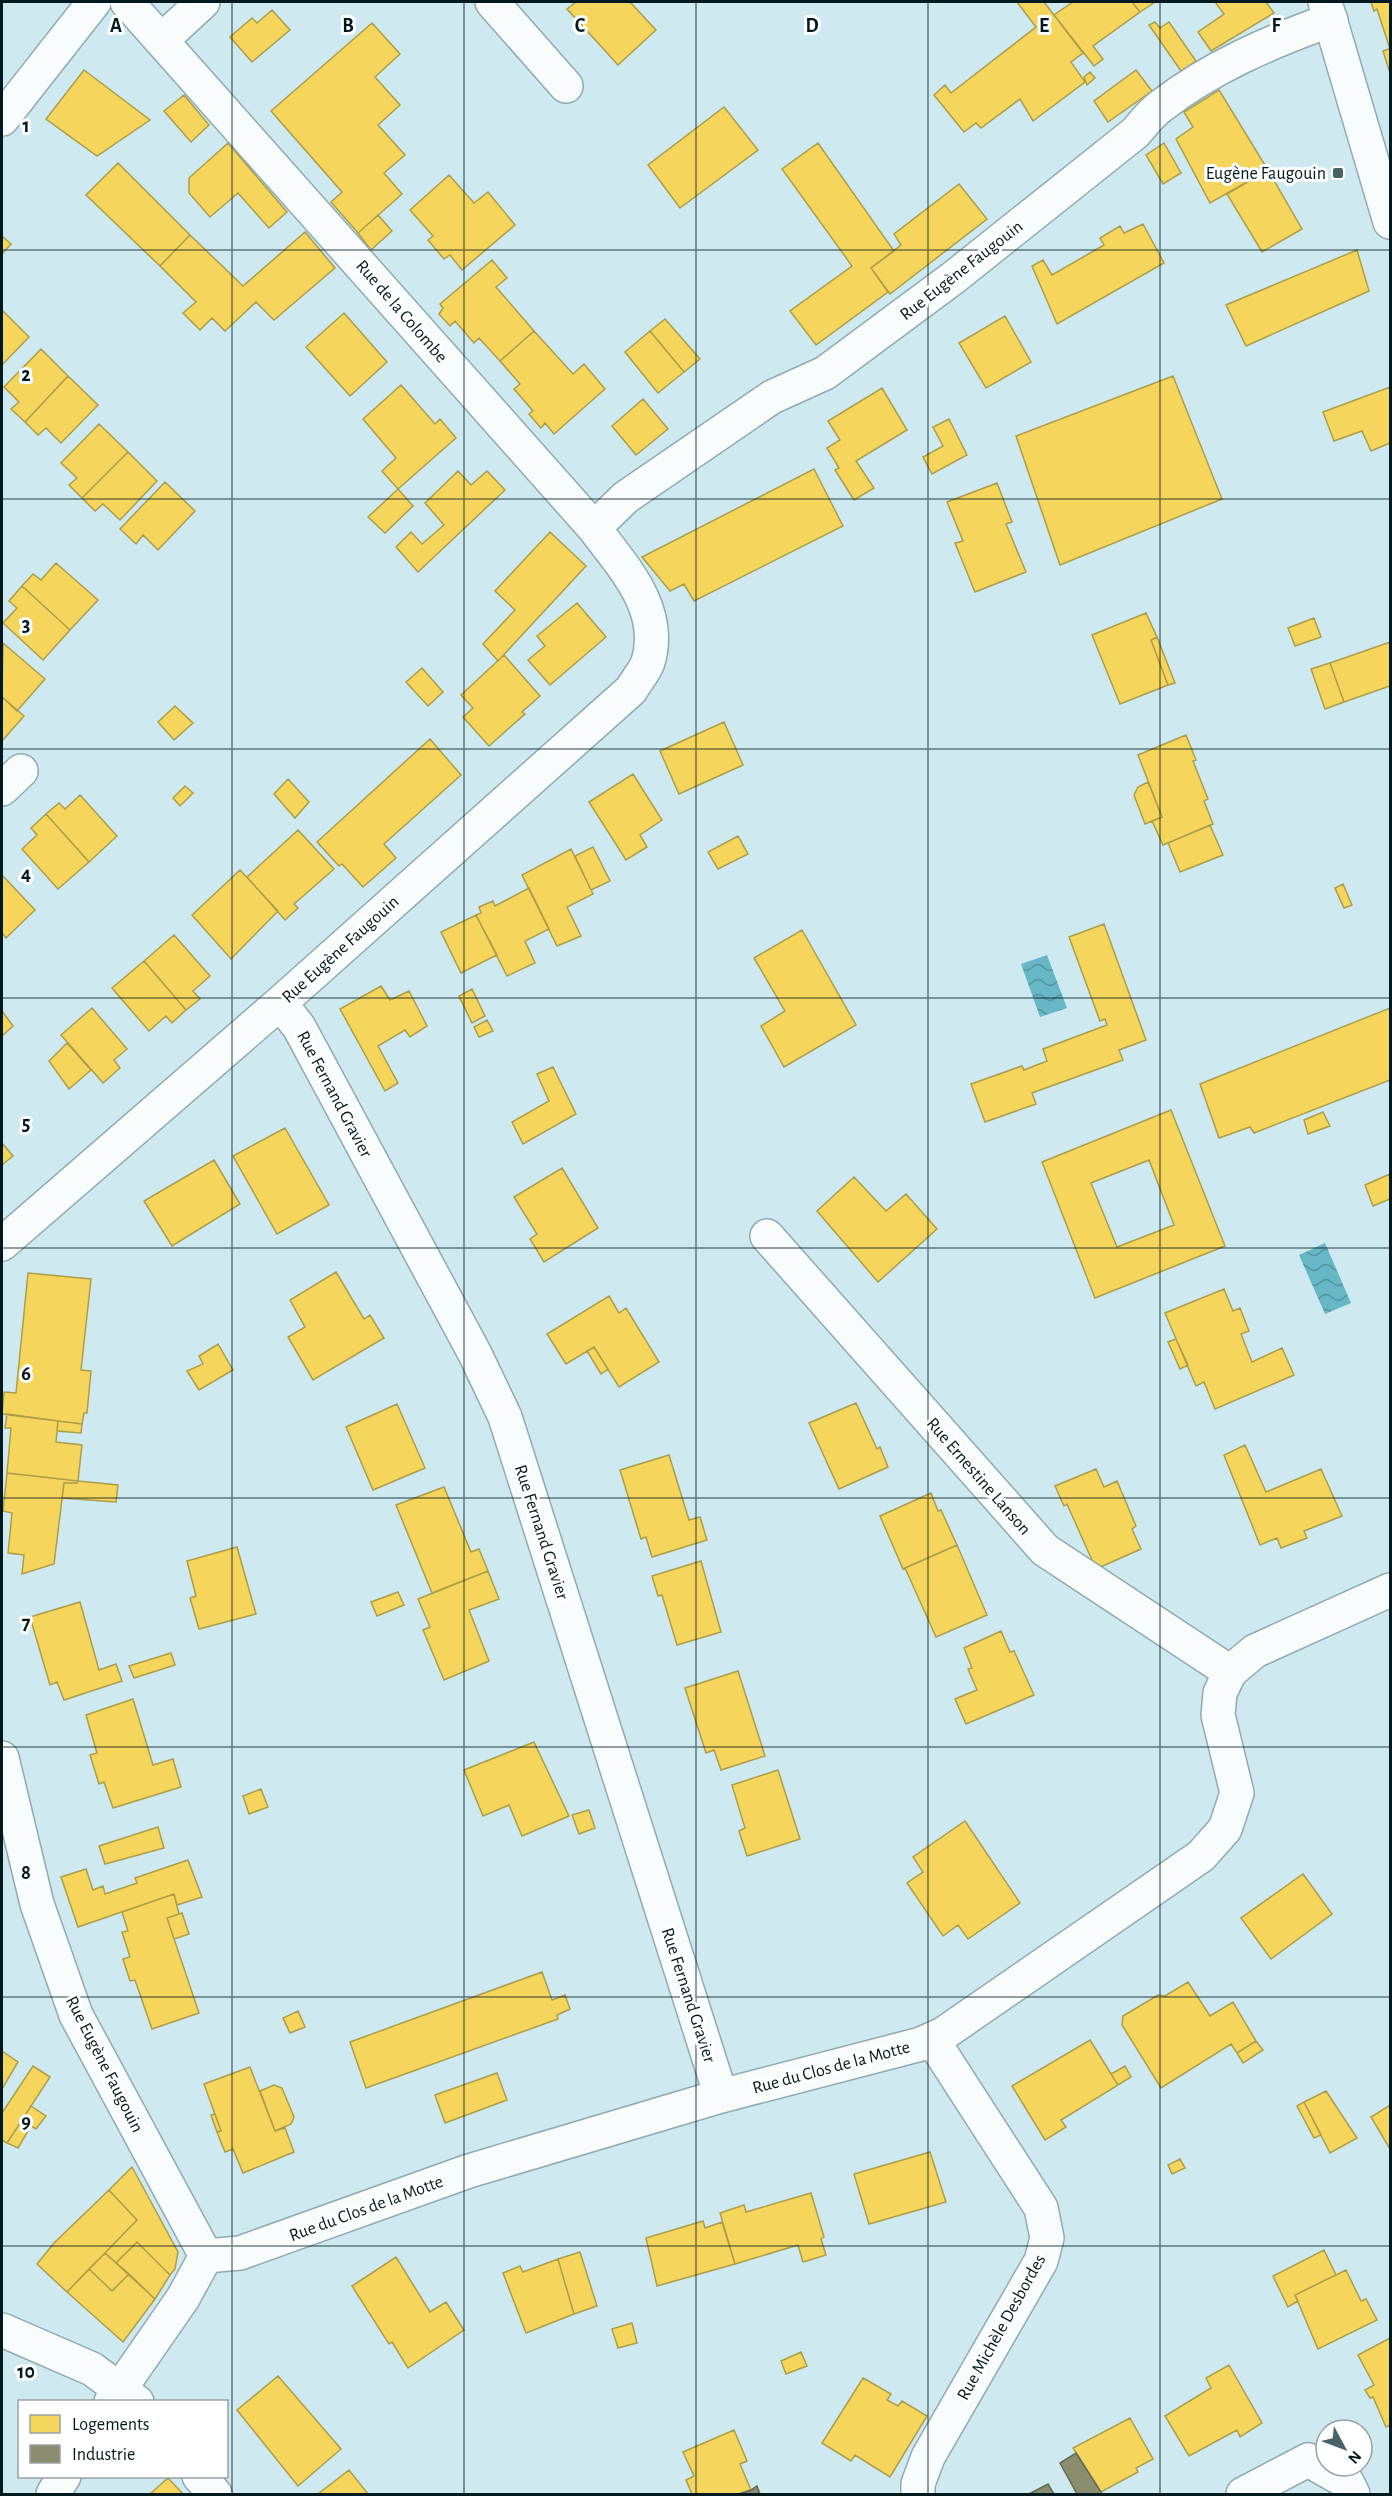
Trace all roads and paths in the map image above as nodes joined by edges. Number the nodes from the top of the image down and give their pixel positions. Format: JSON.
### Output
{"nodes":[{"id":1,"x":94,"y":2,"type":"edge"},
{"id":2,"x":127,"y":2,"type":"edge"},
{"id":3,"x":202,"y":2,"type":"edge"},
{"id":4,"x":505,"y":6,"type":"edge"},
{"id":5,"x":1328,"y":11,"type":"edge"},
{"id":6,"x":162,"y":40,"type":"junction"},
{"id":7,"x":566,"y":86,"type":"dead end"},
{"id":8,"x":2,"y":119,"type":"edge"},
{"id":9,"x":1390,"y":222,"type":"edge"},
{"id":10,"x":594,"y":528,"type":"junction"},
{"id":11,"x":651,"y":636,"type":"joint"},
{"id":12,"x":280,"y":1003,"type":"junction"},
{"id":13,"x":767,"y":1236,"type":"dead end"},
{"id":14,"x":2,"y":1244,"type":"edge"},
{"id":15,"x":1390,"y":1590,"type":"edge"},
{"id":16,"x":1230,"y":1672,"type":"junction"},
{"id":17,"x":2,"y":1758,"type":"edge"},
{"id":18,"x":932,"y":2038,"type":"junction"},
{"id":19,"x":721,"y":2096,"type":"junction"},
{"id":20,"x":206,"y":2256,"type":"junction"},
{"id":21,"x":2,"y":2330,"type":"edge"},
{"id":22,"x":122,"y":2397,"type":"edge"},
{"id":23,"x":63,"y":2478,"type":"edge"},
{"id":24,"x":201,"y":2478,"type":"edge"},
{"id":25,"x":53,"y":2494,"type":"edge"},
{"id":26,"x":215,"y":2494,"type":"edge"},
{"id":27,"x":918,"y":2494,"type":"edge"},
{"id":28,"x":1243,"y":2494,"type":"edge"},
{"id":29,"x":1353,"y":2494,"type":"edge"}],
"edges":[{"from":1,"to":8,"type":"street"},
{"from":2,"to":6,"type":"street","name":"Rue de la Colombe"},
{"from":3,"to":6,"type":"street"},
{"from":4,"to":7,"type":"street"},
{"from":5,"to":9,"type":"street"},
{"from":5,"to":10,"type":"street","name":"Rue Eugène Faugouin"},
{"from":6,"to":10,"type":"street","name":"Rue de la Colombe"},
{"from":10,"to":11,"type":"street","name":"Rue de la Colombe"},
{"from":11,"to":12,"type":"street","name":"Rue Eugène Faugouin"},
{"from":12,"to":14,"type":"street","name":"Rue Eugène Faugouin"},
{"from":12,"to":19,"type":"street","name":"Rue Fernand Gravier"},
{"from":13,"to":16,"type":"street","name":"Rue Ernestine Lanson"},
{"from":15,"to":16,"type":"street","name":"Rue du Clos de la Motte"},
{"from":16,"to":18,"type":"street","name":"Rue du Clos de la Motte"},
{"from":17,"to":20,"type":"street","name":"Rue Eugène Faugouin"},
{"from":18,"to":19,"type":"street","name":"Rue du Clos de la Motte"},
{"from":18,"to":27,"type":"street","name":"Rue Michèle Desbordes"},
{"from":19,"to":20,"type":"street","name":"Rue du Clos de la Motte"},
{"from":20,"to":22,"type":"street"},
{"from":21,"to":22,"type":"street"},
{"from":23,"to":25,"type":"street"},
{"from":24,"to":26,"type":"street"},
{"from":28,"to":29,"type":"street"}]}
